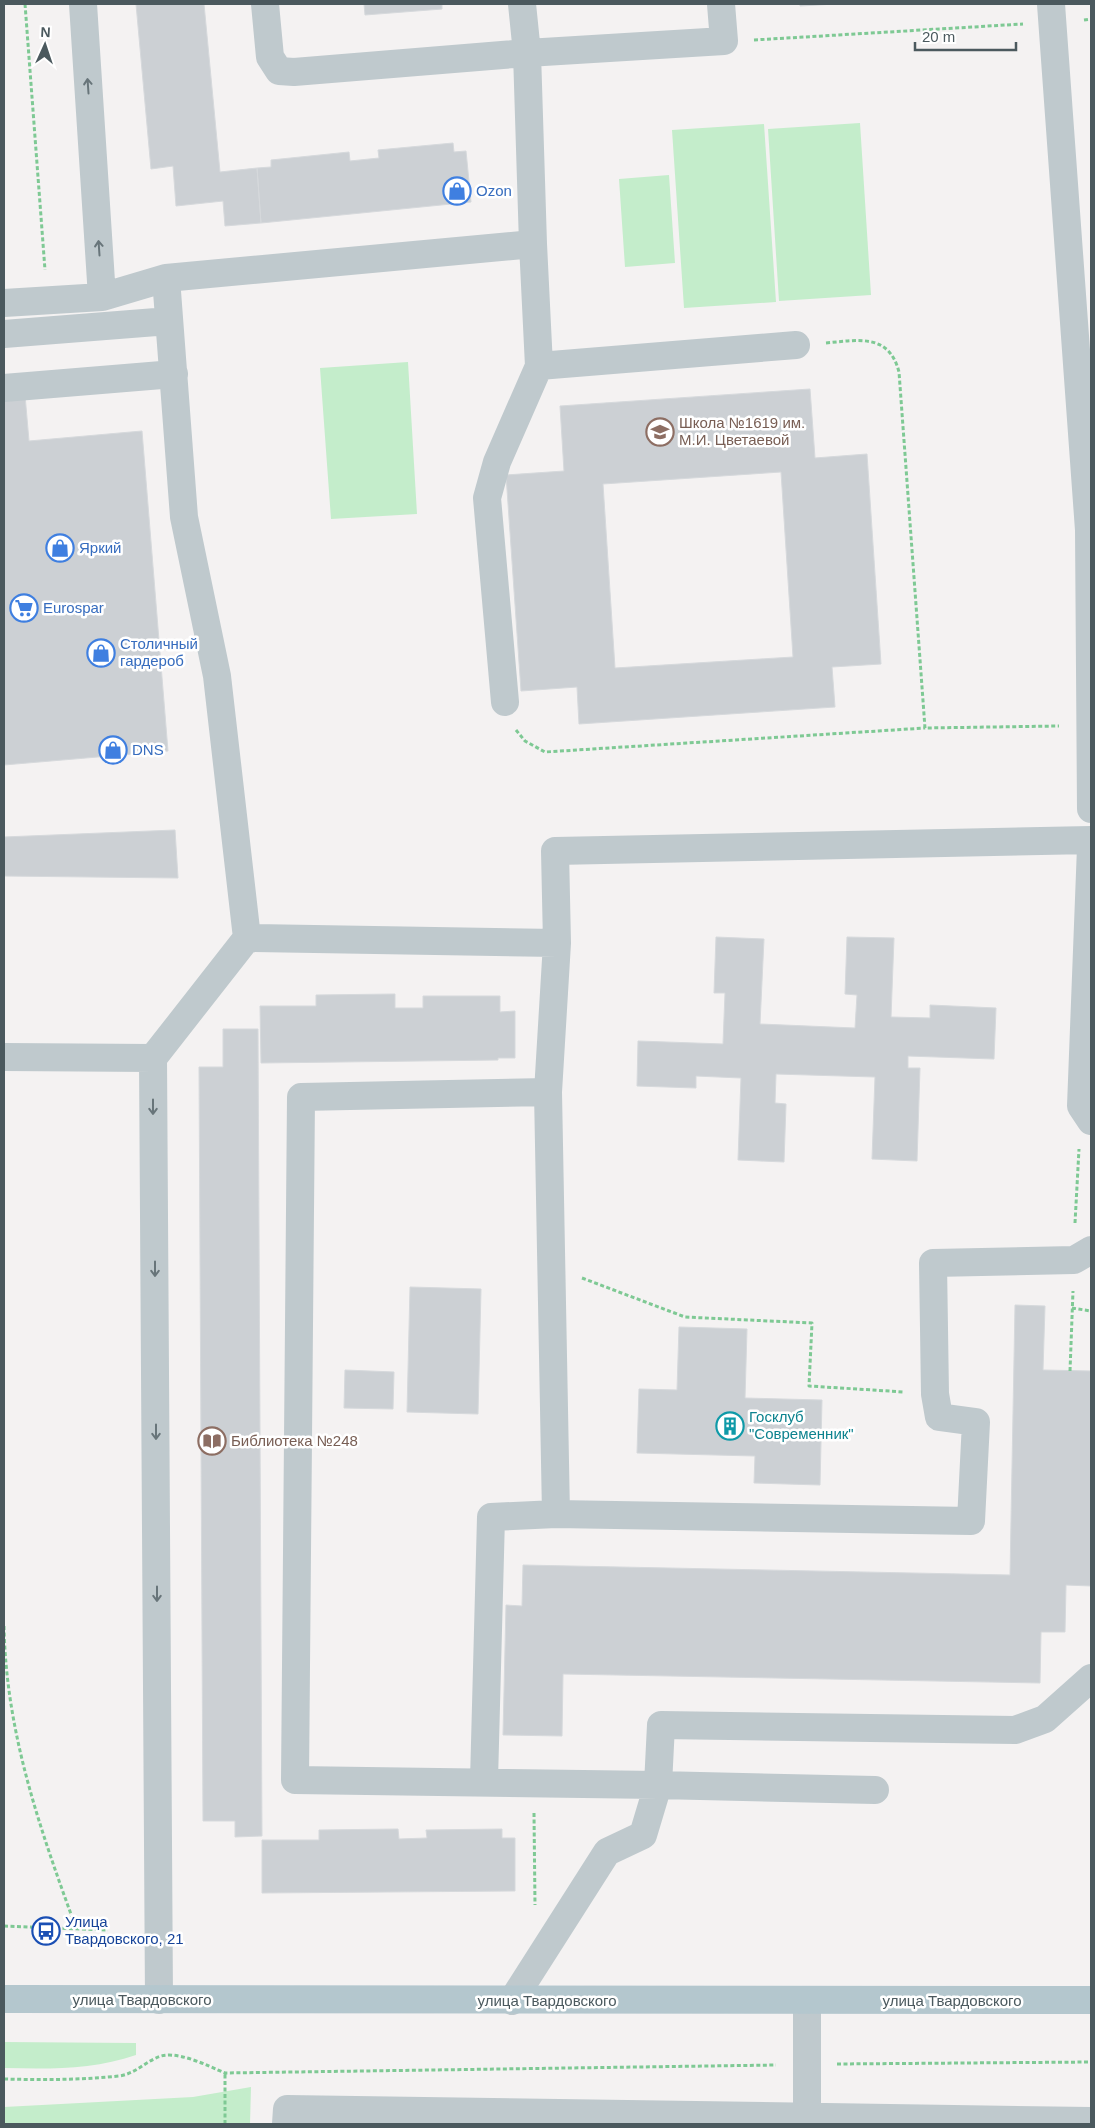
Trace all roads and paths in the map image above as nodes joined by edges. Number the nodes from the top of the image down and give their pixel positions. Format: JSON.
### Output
{"nodes":[{"id":1,"x":25,"y":4,"type":"edge"},
{"id":2,"x":83,"y":4,"type":"edge"},
{"id":3,"x":265,"y":4,"type":"edge"},
{"id":4,"x":522,"y":4,"type":"edge"},
{"id":5,"x":721,"y":4,"type":"edge"},
{"id":6,"x":1051,"y":13,"type":"edge"},
{"id":7,"x":1091,"y":19,"type":"edge"},
{"id":8,"x":724,"y":42,"type":"junction"},
{"id":9,"x":527,"y":53,"type":"junction"},
{"id":10,"x":533,"y":244,"type":"junction"},
{"id":11,"x":166,"y":278,"type":"junction"},
{"id":12,"x":102,"y":296,"type":"junction"},
{"id":13,"x":47,"y":300,"type":"junction"},
{"id":14,"x":4,"y":303,"type":"edge"},
{"id":15,"x":169,"y":321,"type":"junction"},
{"id":16,"x":4,"y":334,"type":"edge"},
{"id":17,"x":796,"y":345,"type":"joint"},
{"id":18,"x":539,"y":366,"type":"junction"},
{"id":19,"x":174,"y":374,"type":"junction"},
{"id":20,"x":4,"y":388,"type":"edge"},
{"id":21,"x":1090,"y":530,"type":"edge"},
{"id":22,"x":505,"y":702,"type":"joint"},
{"id":23,"x":1090,"y":726,"type":"edge"},
{"id":24,"x":924,"y":728,"type":"junction"},
{"id":25,"x":1091,"y":809,"type":"edge"},
{"id":26,"x":1091,"y":840,"type":"edge"},
{"id":27,"x":1091,"y":847,"type":"edge"},
{"id":28,"x":247,"y":938,"type":"junction"},
{"id":29,"x":557,"y":943,"type":"junction"},
{"id":30,"x":4,"y":1057,"type":"edge"},
{"id":31,"x":153,"y":1058,"type":"junction"},
{"id":32,"x":548,"y":1092,"type":"junction"},
{"id":33,"x":1086,"y":1114,"type":"edge"},
{"id":34,"x":1082,"y":1255,"type":"edge"},
{"id":35,"x":551,"y":1267,"type":"junction"},
{"id":36,"x":1072,"y":1308,"type":"junction"},
{"id":37,"x":1091,"y":1311,"type":"edge"},
{"id":38,"x":1070,"y":1371,"type":"dead end"},
{"id":39,"x":935,"y":1394,"type":"junction"},
{"id":40,"x":556,"y":1514,"type":"junction"},
{"id":41,"x":4,"y":1626,"type":"edge"},
{"id":42,"x":1091,"y":1678,"type":"edge"},
{"id":43,"x":484,"y":1781,"type":"junction"},
{"id":44,"x":534,"y":1783,"type":"junction"},
{"id":45,"x":658,"y":1785,"type":"junction"},
{"id":46,"x":875,"y":1790,"type":"dead end"},
{"id":47,"x":535,"y":1890,"type":"dead end"},
{"id":48,"x":4,"y":1926,"type":"edge"},
{"id":49,"x":76,"y":1928,"type":"junction"},
{"id":50,"x":108,"y":1930,"type":"dead end"},
{"id":51,"x":4,"y":1999,"type":"edge"},
{"id":52,"x":159,"y":2000,"type":"junction"},
{"id":53,"x":1091,"y":2000,"type":"edge"},
{"id":54,"x":512,"y":2001,"type":"junction"},
{"id":55,"x":807,"y":2001,"type":"junction"},
{"id":56,"x":182,"y":2051,"type":"dead end"},
{"id":57,"x":183,"y":2056,"type":"junction"},
{"id":58,"x":1091,"y":2062,"type":"edge"},
{"id":59,"x":807,"y":2064,"type":"junction"},
{"id":60,"x":226,"y":2073,"type":"junction"},
{"id":61,"x":4,"y":2079,"type":"edge"},
{"id":62,"x":807,"y":2117,"type":"junction"},
{"id":63,"x":522,"y":2119,"type":"edge"},
{"id":64,"x":656,"y":2119,"type":"edge"},
{"id":65,"x":862,"y":2121,"type":"edge"},
{"id":66,"x":1091,"y":2121,"type":"edge"},
{"id":67,"x":225,"y":2124,"type":"edge"},
{"id":68,"x":286,"y":2124,"type":"edge"}],
"edges":[{"from":1,"to":13,"type":"path"},
{"from":12,"to":2,"type":"lane","one_way":true},
{"from":3,"to":9,"type":"lane"},
{"from":4,"to":9,"type":"lane"},
{"from":5,"to":8,"type":"lane"},
{"from":6,"to":7,"type":"path"},
{"from":6,"to":8,"type":"path"},
{"from":6,"to":21,"type":"lane"},
{"from":8,"to":9,"type":"lane"},
{"from":9,"to":10,"type":"lane"},
{"from":10,"to":11,"type":"lane"},
{"from":10,"to":18,"type":"lane"},
{"from":11,"to":12,"type":"lane"},
{"from":11,"to":15,"type":"lane"},
{"from":12,"to":13,"type":"lane"},
{"from":13,"to":14,"type":"lane"},
{"from":15,"to":16,"type":"lane"},
{"from":15,"to":19,"type":"lane"},
{"from":17,"to":18,"type":"lane"},
{"from":17,"to":24,"type":"path"},
{"from":18,"to":22,"type":"lane"},
{"from":19,"to":20,"type":"lane"},
{"from":19,"to":28,"type":"lane"},
{"from":21,"to":23,"type":"lane"},
{"from":22,"to":24,"type":"path"},
{"from":23,"to":24,"type":"path"},
{"from":23,"to":25,"type":"lane"},
{"from":26,"to":29,"type":"lane"},
{"from":27,"to":33,"type":"lane"},
{"from":28,"to":29,"type":"lane"},
{"from":28,"to":31,"type":"lane"},
{"from":29,"to":32,"type":"lane"},
{"from":30,"to":31,"type":"lane"},
{"from":31,"to":52,"type":"lane","one_way":true},
{"from":32,"to":35,"type":"lane"},
{"from":32,"to":43,"type":"lane"},
{"from":33,"to":34,"type":"path"},
{"from":34,"to":36,"type":"path"},
{"from":34,"to":39,"type":"lane"},
{"from":35,"to":39,"type":"path"},
{"from":35,"to":40,"type":"lane"},
{"from":36,"to":37,"type":"path"},
{"from":36,"to":38,"type":"path"},
{"from":39,"to":40,"type":"lane"},
{"from":40,"to":43,"type":"lane"},
{"from":41,"to":49,"type":"path"},
{"from":42,"to":45,"type":"lane"},
{"from":43,"to":44,"type":"lane"},
{"from":44,"to":45,"type":"lane"},
{"from":44,"to":47,"type":"path"},
{"from":45,"to":46,"type":"lane"},
{"from":45,"to":54,"type":"lane"},
{"from":48,"to":49,"type":"path"},
{"from":49,"to":50,"type":"path"},
{"from":51,"to":52,"type":"main road","name":"улица Твардовского"},
{"from":52,"to":54,"type":"main road","name":"улица Твардовского"},
{"from":53,"to":55,"type":"main road","name":"улица Твардовского"},
{"from":54,"to":55,"type":"main road","name":"улица Твардовского"},
{"from":55,"to":59,"type":"lane"},
{"from":56,"to":57,"type":"path"},
{"from":57,"to":60,"type":"path"},
{"from":57,"to":61,"type":"path"},
{"from":58,"to":59,"type":"path"},
{"from":59,"to":60,"type":"path"},
{"from":59,"to":62,"type":"lane"},
{"from":60,"to":67,"type":"path"},
{"from":62,"to":64,"type":"lane"},
{"from":62,"to":65,"type":"lane"},
{"from":63,"to":64,"type":"lane"},
{"from":63,"to":68,"type":"lane"},
{"from":65,"to":66,"type":"lane"}]}
